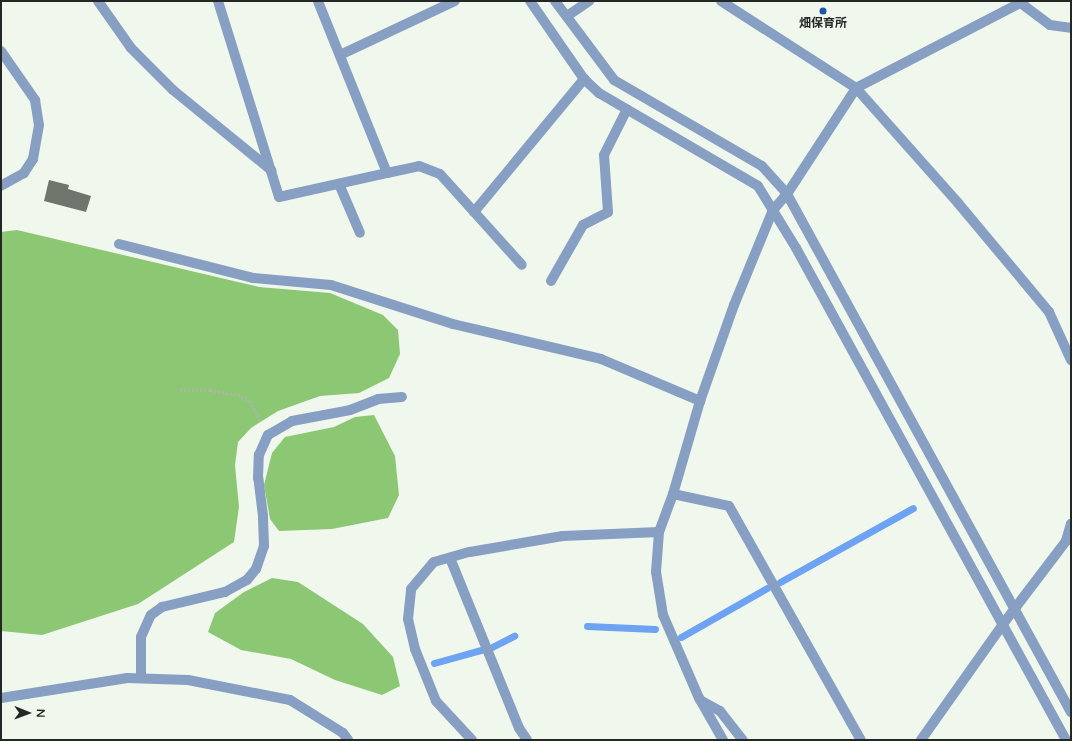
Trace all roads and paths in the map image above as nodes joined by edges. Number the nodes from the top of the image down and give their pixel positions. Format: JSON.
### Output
{"nodes":[{"id":1,"x":98,"y":1,"type":"edge"},
{"id":2,"x":218,"y":1,"type":"edge"},
{"id":3,"x":318,"y":1,"type":"edge"},
{"id":4,"x":455,"y":1,"type":"edge"},
{"id":5,"x":530,"y":1,"type":"edge"},
{"id":6,"x":555,"y":1,"type":"edge"},
{"id":7,"x":589,"y":1,"type":"edge"},
{"id":8,"x":721,"y":1,"type":"edge"},
{"id":9,"x":1021,"y":2,"type":"edge"},
{"id":10,"x":567,"y":16,"type":"junction"},
{"id":11,"x":1071,"y":28,"type":"edge"},
{"id":12,"x":1,"y":51,"type":"edge"},
{"id":13,"x":340,"y":55,"type":"junction"},
{"id":14,"x":584,"y":79,"type":"junction"},
{"id":15,"x":856,"y":88,"type":"junction"},
{"id":16,"x":627,"y":110,"type":"junction"},
{"id":17,"x":271,"y":170,"type":"junction"},
{"id":18,"x":387,"y":173,"type":"junction"},
{"id":19,"x":339,"y":184,"type":"junction"},
{"id":20,"x":1,"y":186,"type":"edge"},
{"id":21,"x":787,"y":194,"type":"junction"},
{"id":22,"x":773,"y":210,"type":"junction"},
{"id":23,"x":474,"y":212,"type":"junction"},
{"id":24,"x":360,"y":233,"type":"dead end"},
{"id":25,"x":119,"y":244,"type":"dead end"},
{"id":26,"x":522,"y":265,"type":"dead end"},
{"id":27,"x":551,"y":281,"type":"dead end"},
{"id":28,"x":1071,"y":360,"type":"edge"},
{"id":29,"x":180,"y":389,"type":"dead end"},
{"id":30,"x":402,"y":397,"type":"dead end"},
{"id":31,"x":700,"y":401,"type":"junction"},
{"id":32,"x":268,"y":435,"type":"junction"},
{"id":33,"x":673,"y":494,"type":"junction"},
{"id":34,"x":1071,"y":524,"type":"edge"},
{"id":35,"x":659,"y":532,"type":"junction"},
{"id":36,"x":450,"y":558,"type":"junction"},
{"id":37,"x":1014,"y":609,"type":"junction"},
{"id":38,"x":1003,"y":624,"type":"junction"},
{"id":39,"x":141,"y":678,"type":"junction"},
{"id":40,"x":1,"y":698,"type":"edge"},
{"id":41,"x":699,"y":698,"type":"junction"},
{"id":42,"x":1071,"y":712,"type":"edge"},
{"id":43,"x":348,"y":740,"type":"edge"},
{"id":44,"x":472,"y":740,"type":"edge"},
{"id":45,"x":527,"y":740,"type":"edge"},
{"id":46,"x":723,"y":740,"type":"edge"},
{"id":47,"x":743,"y":740,"type":"edge"},
{"id":48,"x":861,"y":740,"type":"edge"},
{"id":49,"x":921,"y":740,"type":"edge"},
{"id":50,"x":1066,"y":740,"type":"edge"}],
"edges":[{"from":1,"to":17,"type":"street"},
{"from":2,"to":17,"type":"street"},
{"from":3,"to":13,"type":"street"},
{"from":4,"to":13,"type":"street"},
{"from":5,"to":14,"type":"street"},
{"from":6,"to":10,"type":"street"},
{"from":7,"to":10,"type":"street"},
{"from":8,"to":15,"type":"street"},
{"from":9,"to":11,"type":"street"},
{"from":9,"to":15,"type":"street"},
{"from":10,"to":21,"type":"street"},
{"from":12,"to":20,"type":"street"},
{"from":13,"to":18,"type":"street"},
{"from":14,"to":16,"type":"street"},
{"from":14,"to":23,"type":"street"},
{"from":15,"to":21,"type":"street"},
{"from":15,"to":28,"type":"street"},
{"from":16,"to":22,"type":"street"},
{"from":16,"to":27,"type":"street"},
{"from":17,"to":19,"type":"street"},
{"from":18,"to":19,"type":"street"},
{"from":18,"to":23,"type":"street"},
{"from":19,"to":24,"type":"street"},
{"from":21,"to":22,"type":"street"},
{"from":21,"to":37,"type":"street"},
{"from":22,"to":31,"type":"street"},
{"from":22,"to":38,"type":"street"},
{"from":23,"to":26,"type":"street"},
{"from":25,"to":31,"type":"street"},
{"from":29,"to":32,"type":"path"},
{"from":30,"to":32,"type":"street"},
{"from":31,"to":33,"type":"street"},
{"from":32,"to":39,"type":"street"},
{"from":33,"to":35,"type":"street"},
{"from":33,"to":48,"type":"street"},
{"from":34,"to":37,"type":"street"},
{"from":35,"to":36,"type":"street"},
{"from":35,"to":41,"type":"street"},
{"from":36,"to":44,"type":"street"},
{"from":36,"to":45,"type":"street"},
{"from":37,"to":38,"type":"street"},
{"from":37,"to":42,"type":"street"},
{"from":38,"to":49,"type":"street"},
{"from":38,"to":50,"type":"street"},
{"from":39,"to":40,"type":"street"},
{"from":39,"to":43,"type":"street"},
{"from":41,"to":46,"type":"street"},
{"from":41,"to":47,"type":"street"}]}
